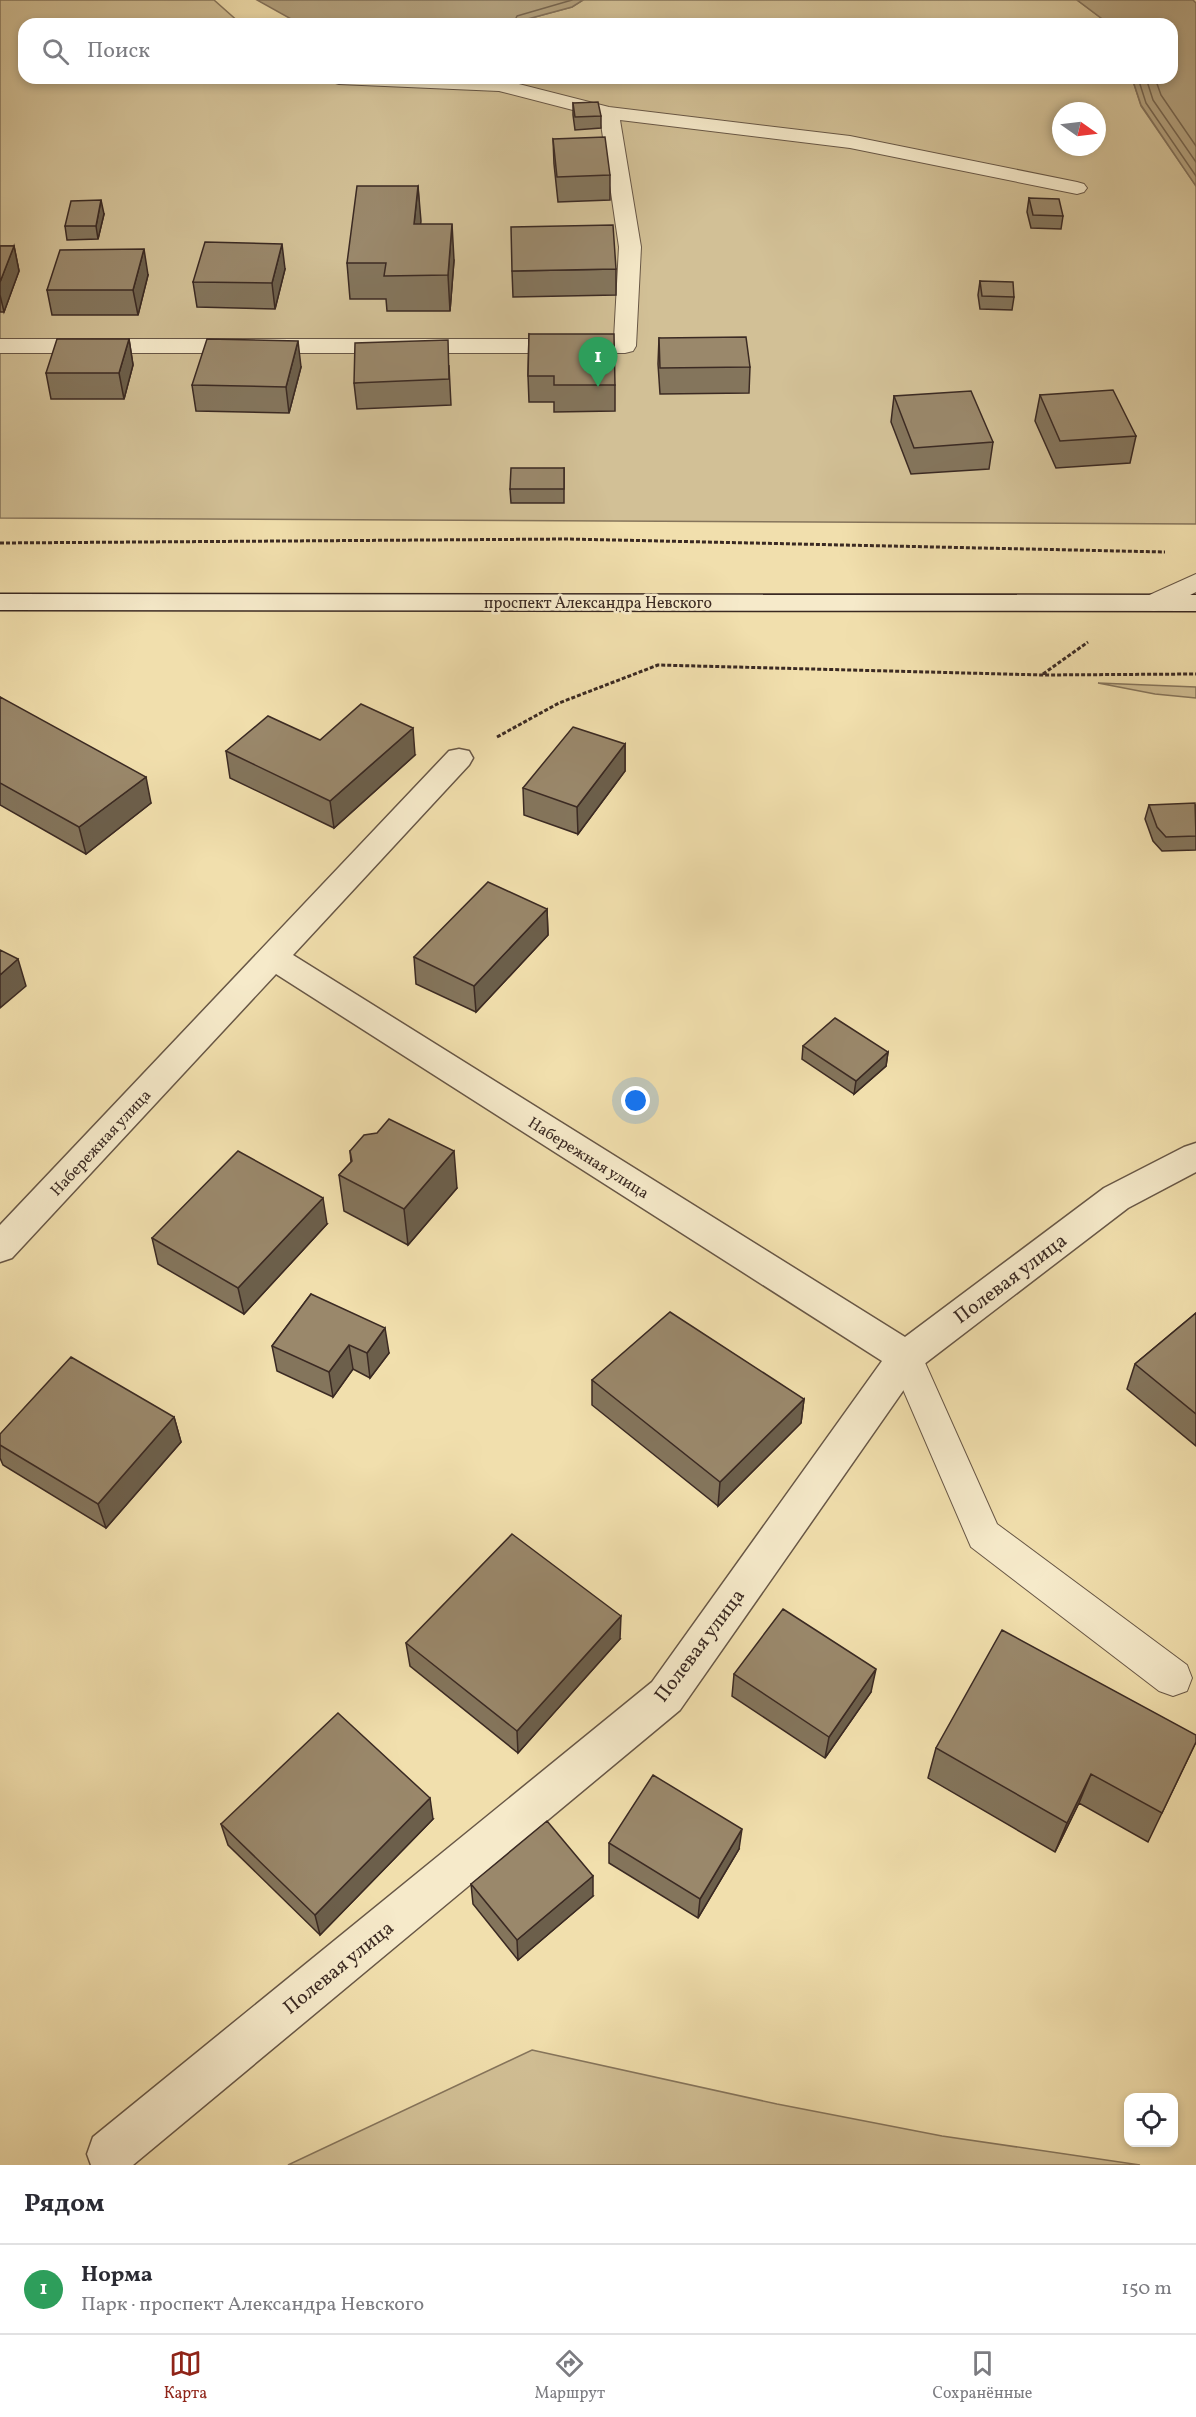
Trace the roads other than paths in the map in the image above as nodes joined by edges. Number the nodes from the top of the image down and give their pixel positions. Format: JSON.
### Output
{"nodes":[{"id":1,"x":476,"y":84,"type":"edge"},
{"id":2,"x":609,"y":112,"type":"junction"},
{"id":3,"x":1077,"y":188,"type":"dead end"},
{"id":4,"x":0,"y":346,"type":"edge"},
{"id":5,"x":1196,"y":582,"type":"edge"},
{"id":6,"x":0,"y":602,"type":"edge"},
{"id":7,"x":1154,"y":603,"type":"junction"},
{"id":8,"x":1196,"y":603,"type":"edge"},
{"id":9,"x":459,"y":758,"type":"road end"},
{"id":10,"x":273,"y":957,"type":"junction"},
{"id":11,"x":1196,"y":1156,"type":"edge"},
{"id":12,"x":0,"y":1248,"type":"edge"},
{"id":13,"x":906,"y":1357,"type":"junction"},
{"id":14,"x":1173,"y":1678,"type":"dead end"},
{"id":15,"x":110,"y":2154,"type":"dead end"}],
"edges":[{"from":1,"to":2,"type":"lane"},
{"from":2,"to":3,"type":"lane"},
{"from":2,"to":4,"type":"lane"},
{"from":5,"to":7,"type":"lane"},
{"from":6,"to":7,"type":"street","name":"проспект Александра Невского"},
{"from":7,"to":8,"type":"street","name":"проспект Александра Невского"},
{"from":9,"to":10,"type":"street","name":"Набережная улица"},
{"from":10,"to":12,"type":"street","name":"Набережная улица"},
{"from":10,"to":13,"type":"street","name":"Набережная улица"},
{"from":11,"to":13,"type":"street","name":"Полевая улица"},
{"from":13,"to":14,"type":"lane"},
{"from":13,"to":15,"type":"street","name":"Полевая улица"}]}
